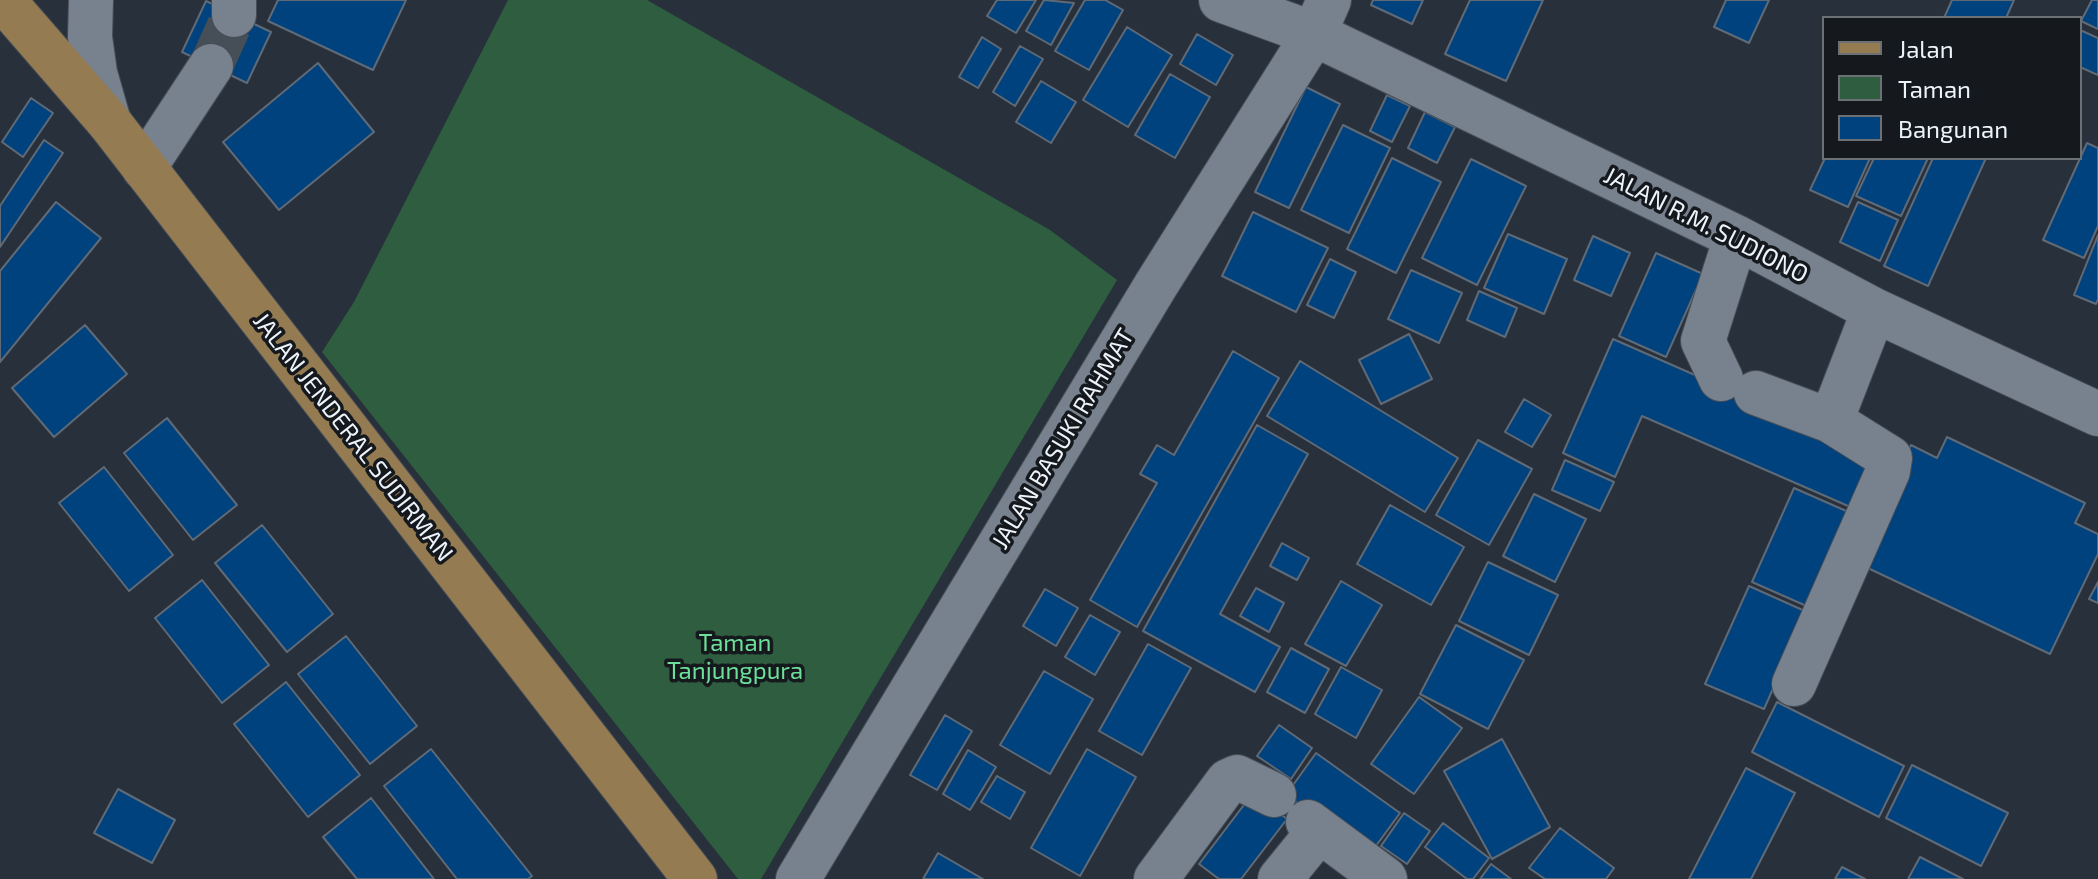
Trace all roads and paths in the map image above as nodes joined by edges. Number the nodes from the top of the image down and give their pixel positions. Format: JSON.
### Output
{"nodes":[{"id":1,"x":3,"y":0,"type":"edge"},
{"id":2,"x":91,"y":0,"type":"edge"},
{"id":3,"x":1221,"y":0,"type":"edge"},
{"id":4,"x":1322,"y":17,"type":"edge"},
{"id":5,"x":211,"y":66,"type":"tunnel mouth"},
{"id":6,"x":109,"y":122,"type":"junction"},
{"id":7,"x":144,"y":168,"type":"junction"},
{"id":8,"x":1736,"y":237,"type":"junction"},
{"id":9,"x":1874,"y":310,"type":"junction"},
{"id":10,"x":2098,"y":414,"type":"edge"},
{"id":11,"x":1831,"y":421,"type":"junction"},
{"id":12,"x":1794,"y":684,"type":"dead end"},
{"id":13,"x":1274,"y":795,"type":"dead end"},
{"id":14,"x":695,"y":879,"type":"edge"},
{"id":15,"x":798,"y":879,"type":"edge"},
{"id":16,"x":1156,"y":879,"type":"edge"},
{"id":17,"x":1280,"y":879,"type":"edge"},
{"id":18,"x":1385,"y":879,"type":"edge"}],
"edges":[{"from":1,"to":6,"type":"main road","name":"JALAN JENDERAL SUDIRMAN"},
{"from":2,"to":6,"type":"street"},
{"from":3,"to":4,"type":"street","name":"JALAN R.M. SUDIONO"},
{"from":4,"to":8,"type":"street","name":"JALAN R.M. SUDIONO"},
{"from":4,"to":15,"type":"street","name":"JALAN BASUKI RAHMAT"},
{"from":5,"to":7,"type":"street"},
{"from":6,"to":7,"type":"main road","name":"JALAN JENDERAL SUDIRMAN"},
{"from":7,"to":14,"type":"main road","name":"JALAN JENDERAL SUDIRMAN"},
{"from":8,"to":9,"type":"street","name":"JALAN R.M. SUDIONO"},
{"from":8,"to":11,"type":"street"},
{"from":9,"to":10,"type":"street","name":"JALAN R.M. SUDIONO"},
{"from":9,"to":11,"type":"street"},
{"from":11,"to":12,"type":"street"},
{"from":13,"to":16,"type":"street"},
{"from":17,"to":18,"type":"street"}]}
